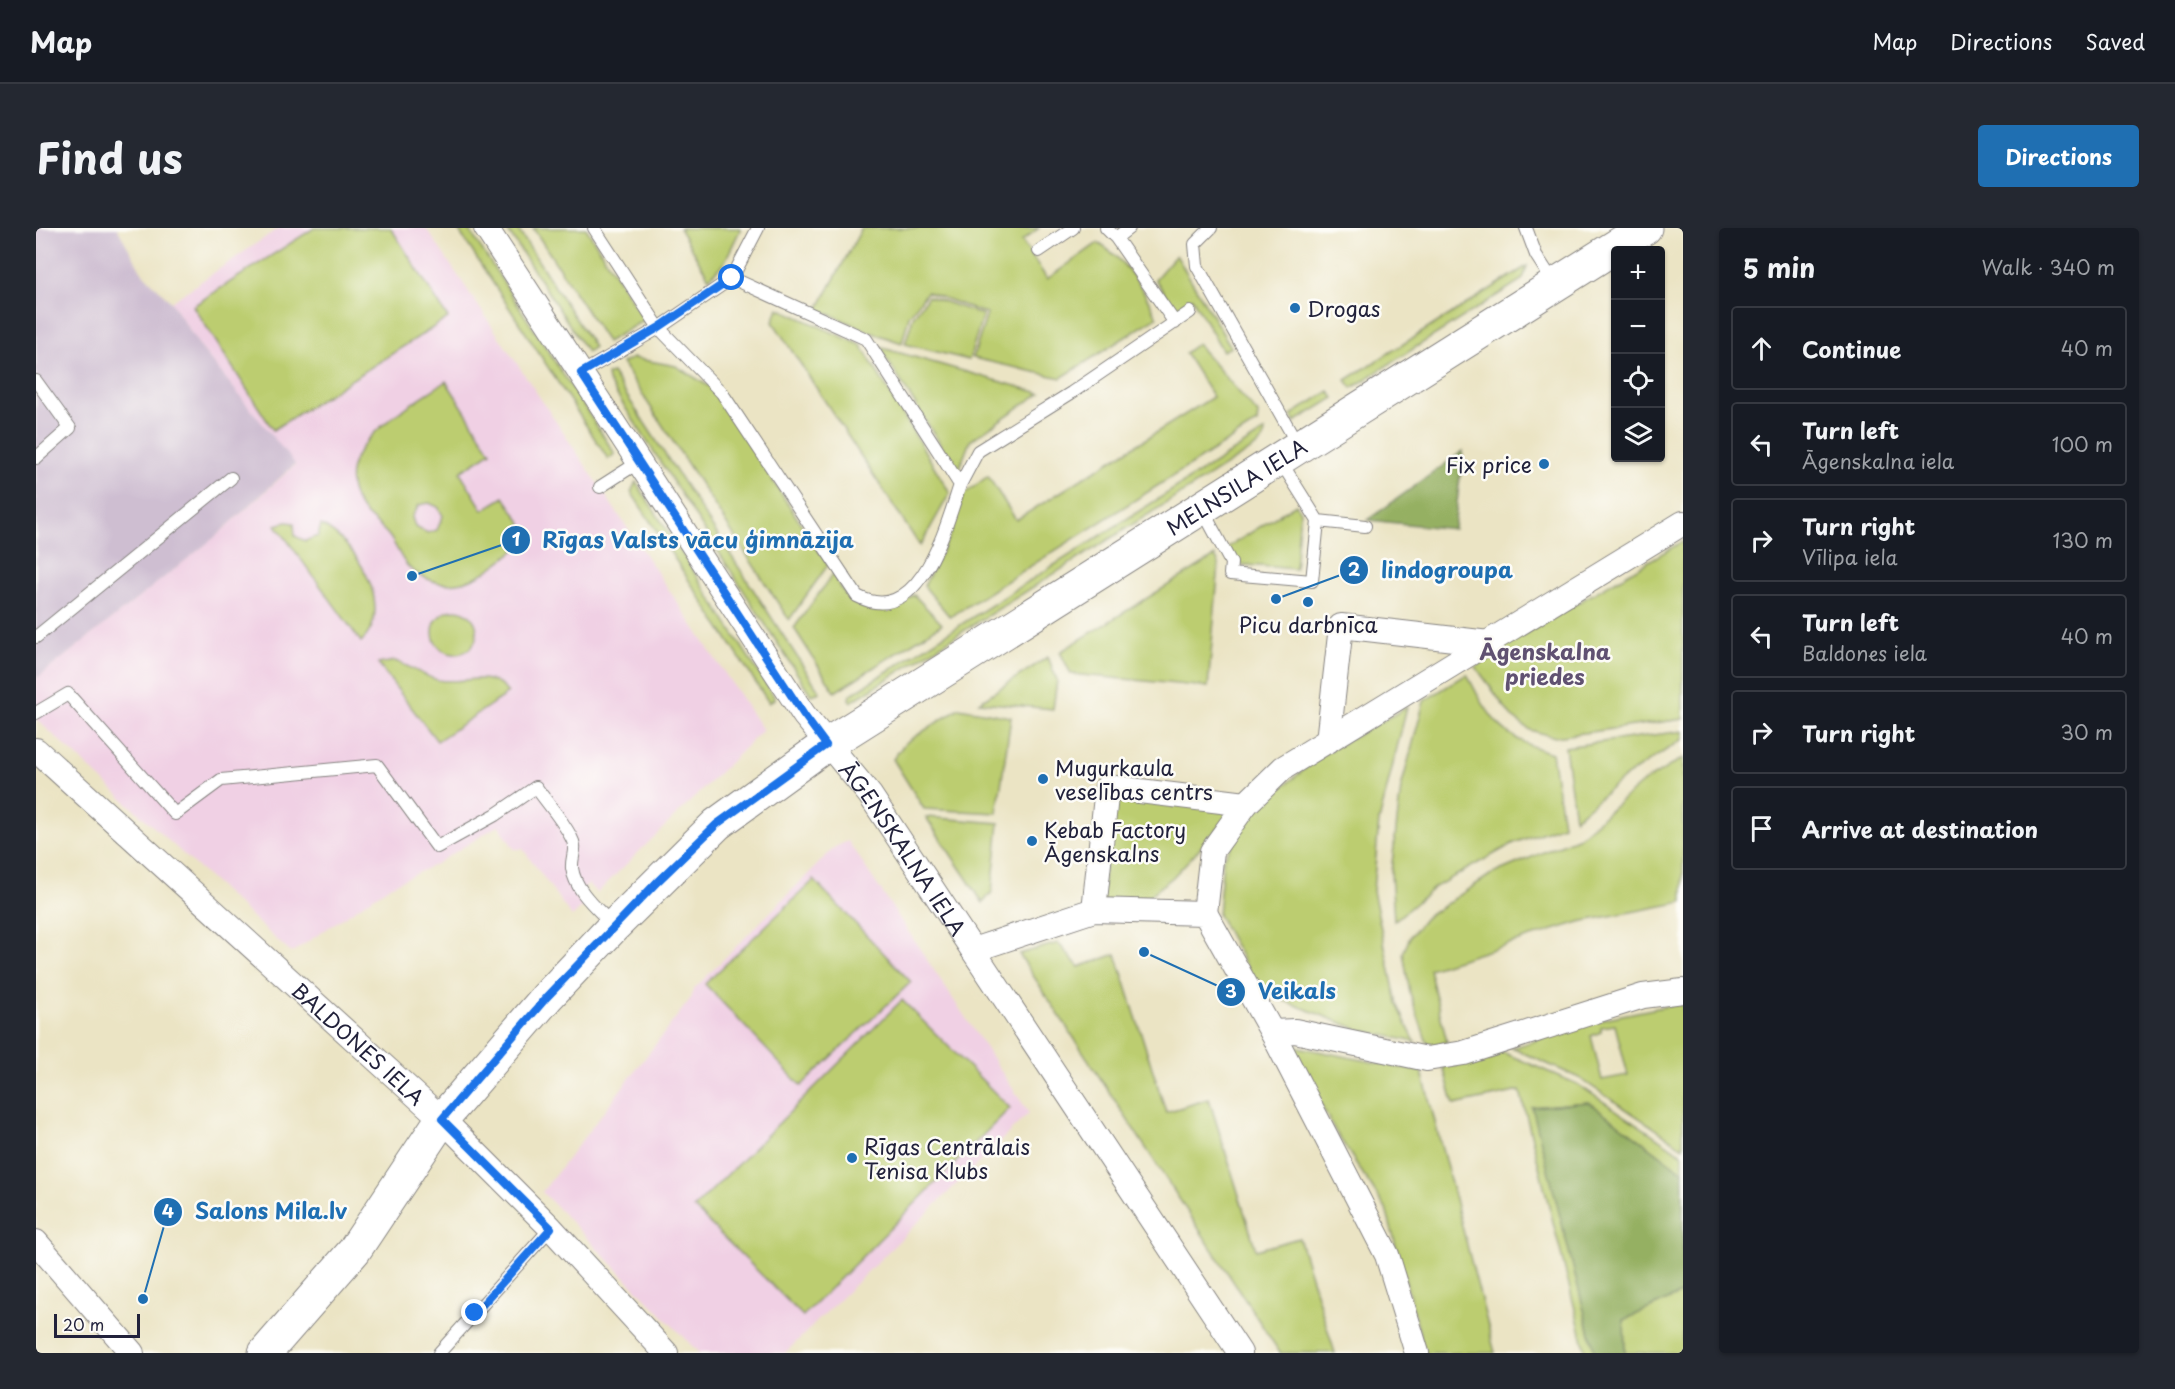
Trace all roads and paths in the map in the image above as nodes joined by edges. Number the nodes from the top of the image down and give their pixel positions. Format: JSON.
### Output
{"nodes":[{"id":1,"x":486,"y":228,"type":"edge"},
{"id":2,"x":594,"y":228,"type":"edge"},
{"id":3,"x":758,"y":228,"type":"edge"},
{"id":4,"x":1073,"y":228,"type":"edge"},
{"id":5,"x":1106,"y":228,"type":"edge"},
{"id":6,"x":1129,"y":228,"type":"edge"},
{"id":7,"x":1211,"y":228,"type":"edge"},
{"id":8,"x":1526,"y":228,"type":"edge"},
{"id":9,"x":1645,"y":228,"type":"edge"},
{"id":10,"x":1116,"y":238,"type":"junction"},
{"id":11,"x":1039,"y":251,"type":"dead end"},
{"id":12,"x":732,"y":278,"type":"junction"},
{"id":13,"x":1555,"y":285,"type":"junction"},
{"id":14,"x":1190,"y":312,"type":"dead end"},
{"id":15,"x":1174,"y":323,"type":"junction"},
{"id":16,"x":658,"y":328,"type":"junction"},
{"id":17,"x":581,"y":373,"type":"junction"},
{"id":18,"x":36,"y":381,"type":"edge"},
{"id":19,"x":1289,"y":452,"type":"junction"},
{"id":20,"x":36,"y":458,"type":"edge"},
{"id":21,"x":639,"y":462,"type":"junction"},
{"id":22,"x":231,"y":478,"type":"dead end"},
{"id":23,"x":960,"y":485,"type":"junction"},
{"id":24,"x":600,"y":487,"type":"dead end"},
{"id":25,"x":1202,"y":508,"type":"junction"},
{"id":26,"x":1318,"y":521,"type":"junction"},
{"id":27,"x":1683,"y":523,"type":"edge"},
{"id":28,"x":1365,"y":526,"type":"dead end"},
{"id":29,"x":36,"y":637,"type":"edge"},
{"id":30,"x":1489,"y":643,"type":"junction"},
{"id":31,"x":36,"y":713,"type":"edge"},
{"id":32,"x":1328,"y":741,"type":"junction"},
{"id":33,"x":826,"y":745,"type":"junction"},
{"id":34,"x":36,"y":750,"type":"edge"},
{"id":35,"x":1246,"y":804,"type":"junction"},
{"id":36,"x":1094,"y":910,"type":"junction"},
{"id":37,"x":1204,"y":913,"type":"junction"},
{"id":38,"x":614,"y":926,"type":"junction"},
{"id":39,"x":973,"y":950,"type":"junction"},
{"id":40,"x":1683,"y":991,"type":"edge"},
{"id":41,"x":1272,"y":1032,"type":"junction"},
{"id":42,"x":442,"y":1119,"type":"junction"},
{"id":43,"x":551,"y":1228,"type":"junction"},
{"id":44,"x":36,"y":1242,"type":"edge"},
{"id":45,"x":132,"y":1353,"type":"edge"},
{"id":46,"x":265,"y":1353,"type":"edge"},
{"id":47,"x":439,"y":1353,"type":"edge"},
{"id":48,"x":666,"y":1353,"type":"edge"},
{"id":49,"x":1240,"y":1353,"type":"edge"},
{"id":50,"x":1417,"y":1353,"type":"edge"}],
"edges":[{"from":1,"to":17,"type":"street","name":"ĀGENSKALNA IELA"},
{"from":2,"to":16,"type":"lane"},
{"from":3,"to":12,"type":"lane"},
{"from":4,"to":11,"type":"lane"},
{"from":5,"to":10,"type":"lane"},
{"from":6,"to":10,"type":"lane"},
{"from":7,"to":19,"type":"lane"},
{"from":8,"to":13,"type":"lane"},
{"from":9,"to":13,"type":"street","name":"MELNSILA IELA"},
{"from":10,"to":15,"type":"lane"},
{"from":12,"to":16,"type":"lane"},
{"from":12,"to":23,"type":"lane"},
{"from":13,"to":19,"type":"street","name":"MELNSILA IELA"},
{"from":14,"to":15,"type":"lane"},
{"from":15,"to":23,"type":"lane"},
{"from":16,"to":17,"type":"lane"},
{"from":16,"to":23,"type":"lane"},
{"from":17,"to":21,"type":"street","name":"ĀGENSKALNA IELA"},
{"from":18,"to":20,"type":"lane"},
{"from":19,"to":25,"type":"street","name":"MELNSILA IELA"},
{"from":19,"to":26,"type":"lane"},
{"from":21,"to":24,"type":"lane"},
{"from":21,"to":33,"type":"street","name":"ĀGENSKALNA IELA"},
{"from":22,"to":29,"type":"lane"},
{"from":25,"to":26,"type":"lane"},
{"from":25,"to":33,"type":"street","name":"MELNSILA IELA"},
{"from":26,"to":28,"type":"lane"},
{"from":27,"to":30,"type":"street"},
{"from":30,"to":32,"type":"street"},
{"from":30,"to":32,"type":"street"},
{"from":31,"to":38,"type":"lane"},
{"from":32,"to":35,"type":"street"},
{"from":33,"to":38,"type":"street","name":"MELNSILA IELA"},
{"from":33,"to":39,"type":"street","name":"ĀGENSKALNA IELA"},
{"from":34,"to":42,"type":"street","name":"BALDONES IELA"},
{"from":35,"to":36,"type":"street"},
{"from":35,"to":37,"type":"street"},
{"from":36,"to":37,"type":"street"},
{"from":36,"to":39,"type":"street"},
{"from":37,"to":41,"type":"street"},
{"from":38,"to":42,"type":"street","name":"MELNSILA IELA"},
{"from":39,"to":49,"type":"street","name":"ĀGENSKALNA IELA"},
{"from":40,"to":41,"type":"street"},
{"from":41,"to":50,"type":"street"},
{"from":42,"to":43,"type":"street","name":"BALDONES IELA"},
{"from":42,"to":46,"type":"street","name":"MELNSILA IELA"},
{"from":43,"to":47,"type":"lane"},
{"from":43,"to":48,"type":"street","name":"BALDONES IELA"},
{"from":44,"to":45,"type":"street"}]}
